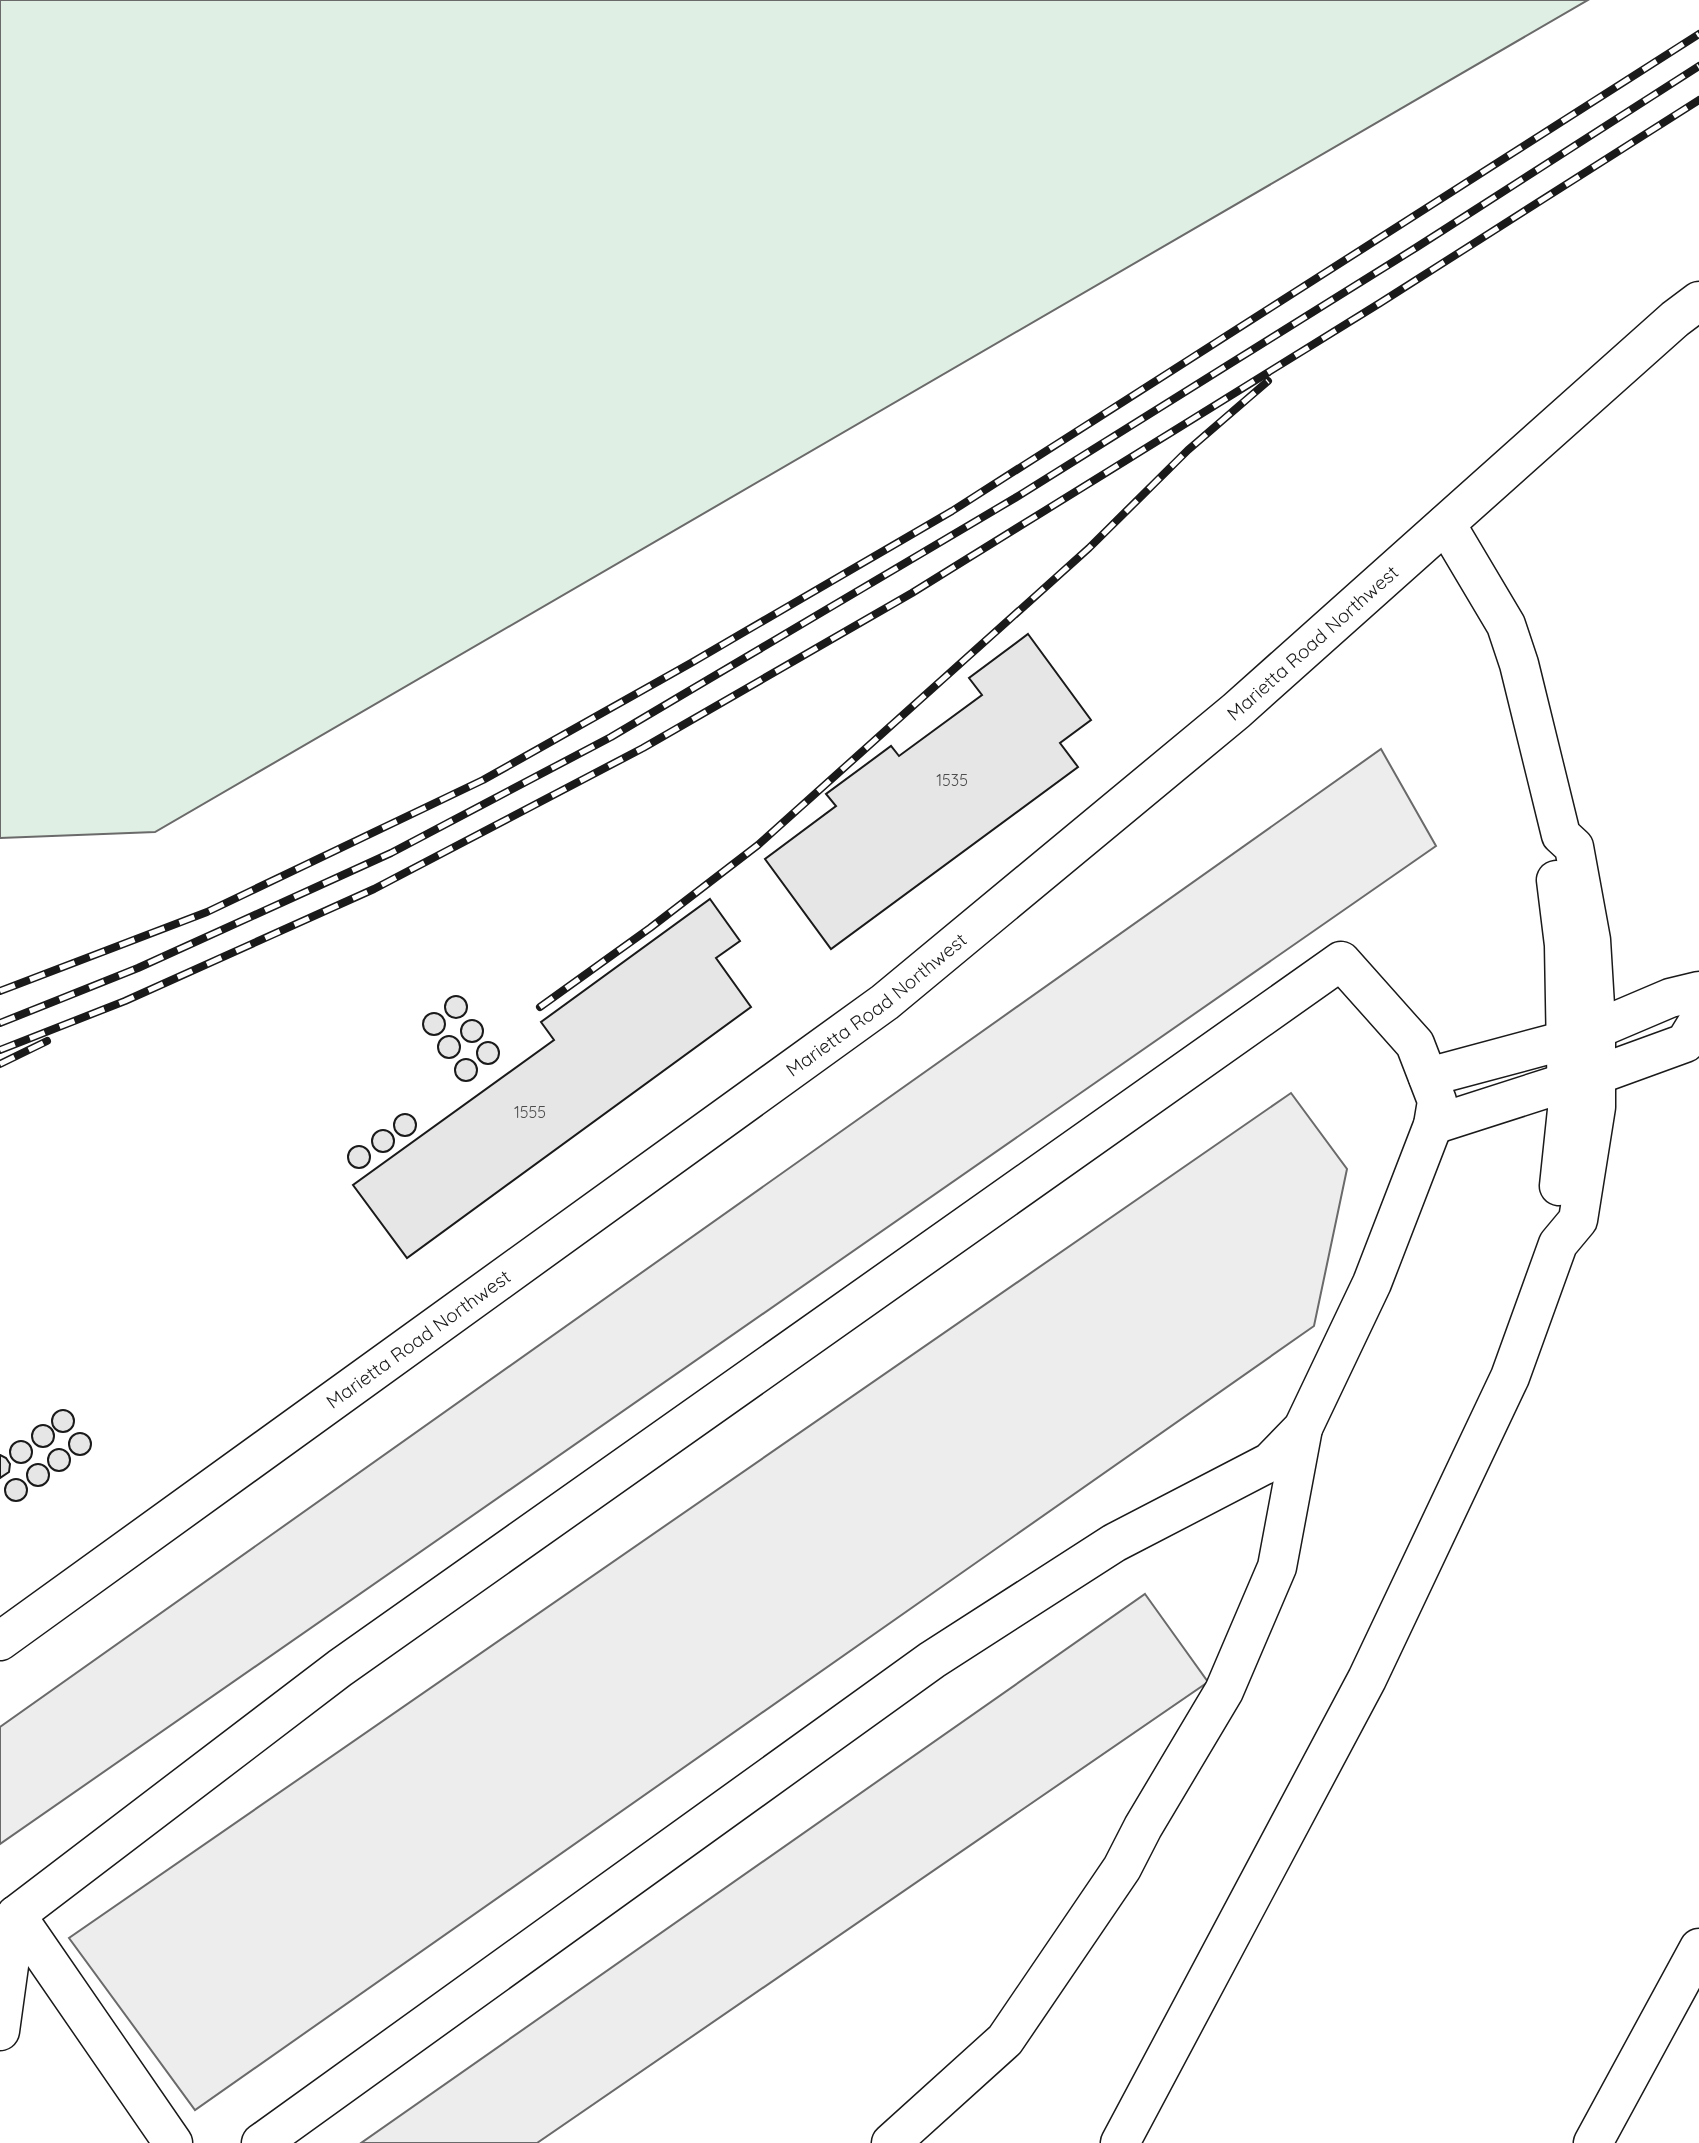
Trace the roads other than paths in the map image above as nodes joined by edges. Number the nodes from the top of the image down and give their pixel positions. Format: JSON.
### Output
{"nodes":[{"id":1,"x":1699,"y":301,"type":"edge"},
{"id":2,"x":1446,"y":524,"type":"junction"},
{"id":3,"x":1699,"y":991,"type":"edge"},
{"id":4,"x":1699,"y":1020,"type":"edge"},
{"id":5,"x":1581,"y":1035,"type":"junction"},
{"id":6,"x":1428,"y":1077,"type":"junction"},
{"id":7,"x":1582,"y":1079,"type":"junction"},
{"id":8,"x":1433,"y":1125,"type":"junction"},
{"id":9,"x":1303,"y":1428,"type":"junction"},
{"id":10,"x":0,"y":1641,"type":"edge"},
{"id":11,"x":16,"y":1915,"type":"junction"},
{"id":12,"x":1699,"y":1948,"type":"edge"},
{"id":13,"x":0,"y":2031,"type":"edge"},
{"id":14,"x":173,"y":2143,"type":"edge"},
{"id":15,"x":261,"y":2143,"type":"edge"},
{"id":16,"x":891,"y":2143,"type":"edge"},
{"id":17,"x":1120,"y":2143,"type":"edge"},
{"id":18,"x":1593,"y":2143,"type":"edge"}],
"edges":[{"from":1,"to":2,"type":"street","name":"Marietta Road Northwest"},
{"from":2,"to":5,"type":"street"},
{"from":2,"to":10,"type":"street","name":"Marietta Road Northwest"},
{"from":3,"to":5,"type":"street"},
{"from":4,"to":7,"type":"street"},
{"from":5,"to":6,"type":"street"},
{"from":5,"to":7,"type":"street"},
{"from":6,"to":8,"type":"street"},
{"from":6,"to":11,"type":"street"},
{"from":7,"to":8,"type":"street"},
{"from":7,"to":17,"type":"street"},
{"from":8,"to":9,"type":"street"},
{"from":9,"to":15,"type":"street"},
{"from":9,"to":16,"type":"street"},
{"from":11,"to":13,"type":"street"},
{"from":11,"to":14,"type":"street"},
{"from":12,"to":18,"type":"street"}]}
